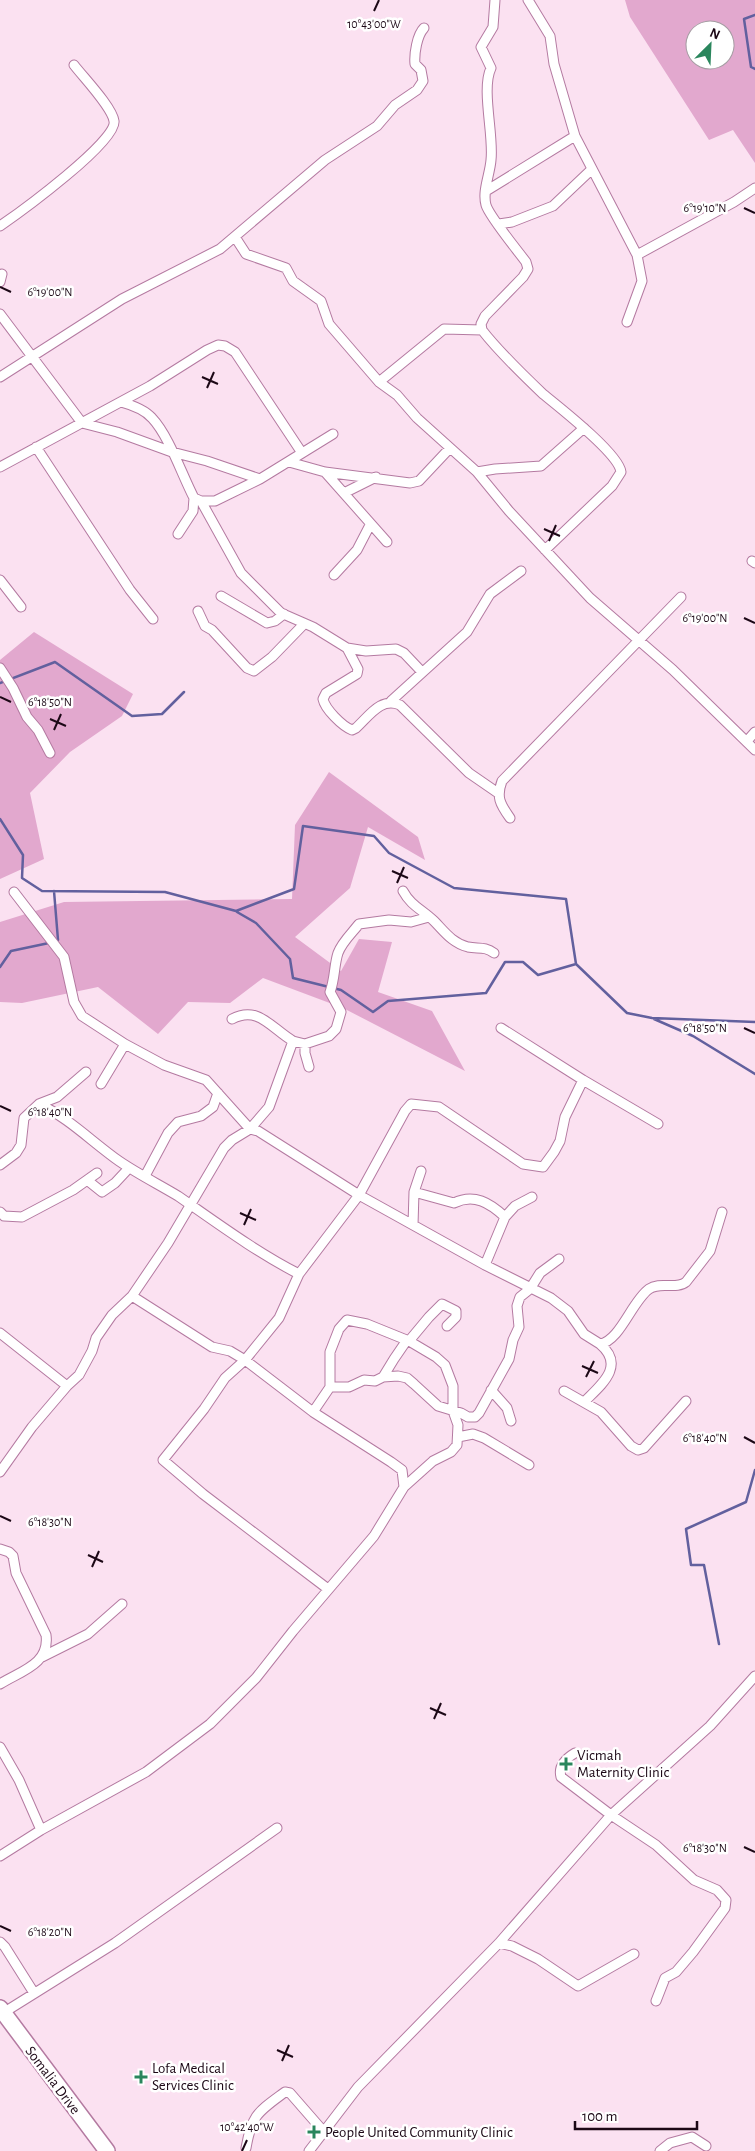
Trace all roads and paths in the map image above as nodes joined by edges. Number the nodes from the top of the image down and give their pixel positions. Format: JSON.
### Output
{"nodes":[{"id":1,"x":495,"y":0,"type":"edge"},
{"id":2,"x":528,"y":0,"type":"edge"},
{"id":3,"x":424,"y":28,"type":"dead end"},
{"id":4,"x":74,"y":65,"type":"dead end"},
{"id":5,"x":575,"y":136,"type":"junction"},
{"id":6,"x":591,"y":170,"type":"junction"},
{"id":7,"x":755,"y":188,"type":"edge"},
{"id":8,"x":486,"y":191,"type":"junction"},
{"id":9,"x":499,"y":224,"type":"junction"},
{"id":10,"x":0,"y":226,"type":"edge"},
{"id":11,"x":235,"y":237,"type":"junction"},
{"id":12,"x":636,"y":255,"type":"junction"},
{"id":13,"x":0,"y":314,"type":"edge"},
{"id":14,"x":627,"y":322,"type":"dead end"},
{"id":15,"x":482,"y":330,"type":"junction"},
{"id":16,"x":33,"y":356,"type":"junction"},
{"id":17,"x":0,"y":377,"type":"edge"},
{"id":18,"x":379,"y":382,"type":"junction"},
{"id":19,"x":121,"y":402,"type":"junction"},
{"id":20,"x":82,"y":423,"type":"junction"},
{"id":21,"x":584,"y":428,"type":"junction"},
{"id":22,"x":333,"y":434,"type":"dead end"},
{"id":23,"x":36,"y":447,"type":"junction"},
{"id":24,"x":450,"y":448,"type":"junction"},
{"id":25,"x":172,"y":452,"type":"junction"},
{"id":26,"x":302,"y":453,"type":"junction"},
{"id":27,"x":289,"y":462,"type":"junction"},
{"id":28,"x":0,"y":467,"type":"edge"},
{"id":29,"x":325,"y":472,"type":"junction"},
{"id":30,"x":477,"y":472,"type":"junction"},
{"id":31,"x":376,"y":477,"type":"junction"},
{"id":32,"x":260,"y":479,"type":"junction"},
{"id":33,"x":344,"y":493,"type":"junction"},
{"id":34,"x":198,"y":499,"type":"junction"},
{"id":35,"x":370,"y":525,"type":"junction"},
{"id":36,"x":178,"y":534,"type":"dead end"},
{"id":37,"x":387,"y":542,"type":"dead end"},
{"id":38,"x":545,"y":550,"type":"junction"},
{"id":39,"x":521,"y":571,"type":"dead end"},
{"id":40,"x":334,"y":575,"type":"dead end"},
{"id":41,"x":0,"y":580,"type":"edge"},
{"id":42,"x":221,"y":596,"type":"dead end"},
{"id":43,"x":681,"y":597,"type":"dead end"},
{"id":44,"x":21,"y":607,"type":"dead end"},
{"id":45,"x":198,"y":610,"type":"dead end"},
{"id":46,"x":284,"y":614,"type":"junction"},
{"id":47,"x":153,"y":619,"type":"dead end"},
{"id":48,"x":304,"y":624,"type":"junction"},
{"id":49,"x":637,"y":640,"type":"junction"},
{"id":50,"x":347,"y":648,"type":"junction"},
{"id":51,"x":0,"y":668,"type":"edge"},
{"id":52,"x":422,"y":672,"type":"junction"},
{"id":53,"x":391,"y":701,"type":"junction"},
{"id":54,"x":755,"y":732,"type":"edge"},
{"id":55,"x":747,"y":741,"type":"junction"},
{"id":56,"x":755,"y":750,"type":"edge"},
{"id":57,"x":50,"y":753,"type":"dead end"},
{"id":58,"x":498,"y":793,"type":"junction"},
{"id":59,"x":510,"y":818,"type":"dead end"},
{"id":60,"x":403,"y":891,"type":"dead end"},
{"id":61,"x":14,"y":892,"type":"dead end"},
{"id":62,"x":429,"y":917,"type":"junction"},
{"id":63,"x":494,"y":953,"type":"dead end"},
{"id":64,"x":232,"y":1019,"type":"dead end"},
{"id":65,"x":500,"y":1028,"type":"dead end"},
{"id":66,"x":293,"y":1041,"type":"junction"},
{"id":67,"x":125,"y":1044,"type":"junction"},
{"id":68,"x":305,"y":1044,"type":"junction"},
{"id":69,"x":309,"y":1067,"type":"dead end"},
{"id":70,"x":86,"y":1072,"type":"dead end"},
{"id":71,"x":583,"y":1080,"type":"junction"},
{"id":72,"x":101,"y":1084,"type":"dead end"},
{"id":73,"x":218,"y":1093,"type":"junction"},
{"id":74,"x":39,"y":1104,"type":"junction"},
{"id":75,"x":658,"y":1124,"type":"dead end"},
{"id":76,"x":250,"y":1129,"type":"junction"},
{"id":77,"x":0,"y":1165,"type":"edge"},
{"id":78,"x":130,"y":1168,"type":"junction"},
{"id":79,"x":421,"y":1171,"type":"dead end"},
{"id":80,"x":96,"y":1173,"type":"dead end"},
{"id":81,"x":145,"y":1176,"type":"junction"},
{"id":82,"x":87,"y":1180,"type":"junction"},
{"id":83,"x":414,"y":1192,"type":"junction"},
{"id":84,"x":359,"y":1195,"type":"junction"},
{"id":85,"x":532,"y":1197,"type":"dead end"},
{"id":86,"x":191,"y":1206,"type":"junction"},
{"id":87,"x":0,"y":1212,"type":"edge"},
{"id":88,"x":722,"y":1212,"type":"dead end"},
{"id":89,"x":505,"y":1217,"type":"junction"},
{"id":90,"x":413,"y":1225,"type":"junction"},
{"id":91,"x":559,"y":1259,"type":"dead end"},
{"id":92,"x":485,"y":1265,"type":"junction"},
{"id":93,"x":299,"y":1274,"type":"junction"},
{"id":94,"x":530,"y":1289,"type":"junction"},
{"id":95,"x":132,"y":1296,"type":"junction"},
{"id":96,"x":447,"y":1326,"type":"dead end"},
{"id":97,"x":0,"y":1333,"type":"edge"},
{"id":98,"x":408,"y":1341,"type":"junction"},
{"id":99,"x":600,"y":1344,"type":"junction"},
{"id":100,"x":245,"y":1360,"type":"junction"},
{"id":101,"x":383,"y":1377,"type":"junction"},
{"id":102,"x":67,"y":1386,"type":"junction"},
{"id":103,"x":330,"y":1387,"type":"junction"},
{"id":104,"x":491,"y":1390,"type":"junction"},
{"id":105,"x":564,"y":1391,"type":"dead end"},
{"id":106,"x":686,"y":1401,"type":"dead end"},
{"id":107,"x":584,"y":1402,"type":"junction"},
{"id":108,"x":454,"y":1411,"type":"junction"},
{"id":109,"x":313,"y":1412,"type":"junction"},
{"id":110,"x":511,"y":1420,"type":"dead end"},
{"id":111,"x":458,"y":1437,"type":"junction"},
{"id":112,"x":529,"y":1465,"type":"dead end"},
{"id":113,"x":0,"y":1472,"type":"edge"},
{"id":114,"x":404,"y":1487,"type":"junction"},
{"id":115,"x":0,"y":1549,"type":"edge"},
{"id":116,"x":328,"y":1589,"type":"junction"},
{"id":117,"x":122,"y":1604,"type":"dead end"},
{"id":118,"x":42,"y":1658,"type":"junction"},
{"id":119,"x":755,"y":1676,"type":"edge"},
{"id":120,"x":0,"y":1684,"type":"edge"},
{"id":121,"x":0,"y":1747,"type":"edge"},
{"id":122,"x":575,"y":1753,"type":"dead end"},
{"id":123,"x":610,"y":1815,"type":"junction"},
{"id":124,"x":277,"y":1828,"type":"dead end"},
{"id":125,"x":41,"y":1830,"type":"junction"},
{"id":126,"x":0,"y":1856,"type":"edge"},
{"id":127,"x":0,"y":1942,"type":"edge"},
{"id":128,"x":499,"y":1943,"type":"junction"},
{"id":129,"x":634,"y":1954,"type":"dead end"},
{"id":130,"x":34,"y":1993,"type":"junction"},
{"id":131,"x":656,"y":2002,"type":"dead end"},
{"id":132,"x":1,"y":2014,"type":"edge"},
{"id":133,"x":324,"y":2132,"type":"junction"},
{"id":134,"x":706,"y":2146,"type":"dead end"},
{"id":135,"x":246,"y":2148,"type":"dead end"},
{"id":136,"x":98,"y":2151,"type":"edge"},
{"id":137,"x":107,"y":2151,"type":"edge"},
{"id":138,"x":309,"y":2151,"type":"edge"},
{"id":139,"x":660,"y":2151,"type":"edge"}],
"edges":[{"from":1,"to":8,"type":"street"},
{"from":2,"to":5,"type":"street"},
{"from":3,"to":11,"type":"street"},
{"from":4,"to":10,"type":"street"},
{"from":5,"to":6,"type":"street"},
{"from":5,"to":8,"type":"street"},
{"from":6,"to":9,"type":"street"},
{"from":6,"to":12,"type":"street"},
{"from":7,"to":12,"type":"street"},
{"from":8,"to":9,"type":"street"},
{"from":9,"to":15,"type":"street"},
{"from":11,"to":16,"type":"street"},
{"from":11,"to":18,"type":"street"},
{"from":12,"to":14,"type":"street"},
{"from":13,"to":16,"type":"street"},
{"from":15,"to":18,"type":"street"},
{"from":15,"to":21,"type":"street"},
{"from":16,"to":17,"type":"street"},
{"from":16,"to":20,"type":"street"},
{"from":18,"to":24,"type":"street"},
{"from":19,"to":20,"type":"street"},
{"from":19,"to":25,"type":"street"},
{"from":19,"to":26,"type":"street"},
{"from":20,"to":23,"type":"street"},
{"from":20,"to":25,"type":"street"},
{"from":21,"to":30,"type":"street"},
{"from":21,"to":38,"type":"street"},
{"from":22,"to":26,"type":"street"},
{"from":23,"to":28,"type":"street"},
{"from":23,"to":47,"type":"street"},
{"from":24,"to":30,"type":"street"},
{"from":24,"to":31,"type":"street"},
{"from":25,"to":32,"type":"street"},
{"from":25,"to":34,"type":"street"},
{"from":26,"to":27,"type":"street"},
{"from":27,"to":29,"type":"street"},
{"from":27,"to":32,"type":"street"},
{"from":29,"to":31,"type":"street"},
{"from":29,"to":33,"type":"street"},
{"from":30,"to":38,"type":"street"},
{"from":31,"to":33,"type":"street"},
{"from":32,"to":34,"type":"street"},
{"from":33,"to":35,"type":"street"},
{"from":34,"to":36,"type":"street"},
{"from":34,"to":46,"type":"street"},
{"from":35,"to":37,"type":"street"},
{"from":35,"to":40,"type":"street"},
{"from":38,"to":49,"type":"street"},
{"from":39,"to":52,"type":"street"},
{"from":41,"to":44,"type":"street"},
{"from":42,"to":46,"type":"street"},
{"from":43,"to":49,"type":"street"},
{"from":45,"to":48,"type":"street"},
{"from":46,"to":48,"type":"street"},
{"from":48,"to":50,"type":"street"},
{"from":49,"to":55,"type":"street"},
{"from":49,"to":58,"type":"street"},
{"from":50,"to":52,"type":"street"},
{"from":50,"to":53,"type":"street"},
{"from":51,"to":57,"type":"street"},
{"from":52,"to":53,"type":"street"},
{"from":53,"to":58,"type":"street"},
{"from":54,"to":55,"type":"street"},
{"from":55,"to":56,"type":"street"},
{"from":58,"to":59,"type":"street"},
{"from":60,"to":62,"type":"street"},
{"from":61,"to":67,"type":"street"},
{"from":62,"to":63,"type":"street"},
{"from":62,"to":68,"type":"street"},
{"from":64,"to":66,"type":"street"},
{"from":65,"to":71,"type":"street"},
{"from":66,"to":68,"type":"street"},
{"from":66,"to":76,"type":"street"},
{"from":67,"to":72,"type":"street"},
{"from":67,"to":73,"type":"street"},
{"from":68,"to":69,"type":"street"},
{"from":70,"to":74,"type":"street"},
{"from":71,"to":75,"type":"street"},
{"from":71,"to":84,"type":"street"},
{"from":73,"to":76,"type":"street"},
{"from":73,"to":81,"type":"street"},
{"from":74,"to":77,"type":"street"},
{"from":74,"to":78,"type":"street"},
{"from":76,"to":84,"type":"street"},
{"from":76,"to":86,"type":"street"},
{"from":78,"to":81,"type":"street"},
{"from":78,"to":82,"type":"street"},
{"from":79,"to":83,"type":"street"},
{"from":80,"to":82,"type":"street"},
{"from":81,"to":86,"type":"street"},
{"from":82,"to":87,"type":"street"},
{"from":83,"to":89,"type":"street"},
{"from":83,"to":90,"type":"street"},
{"from":84,"to":90,"type":"street"},
{"from":84,"to":93,"type":"street"},
{"from":85,"to":89,"type":"street"},
{"from":86,"to":93,"type":"street"},
{"from":86,"to":95,"type":"street"},
{"from":88,"to":99,"type":"street"},
{"from":89,"to":92,"type":"street"},
{"from":90,"to":92,"type":"street"},
{"from":91,"to":94,"type":"street"},
{"from":92,"to":94,"type":"street"},
{"from":93,"to":100,"type":"street"},
{"from":94,"to":99,"type":"street"},
{"from":94,"to":104,"type":"street"},
{"from":95,"to":100,"type":"street"},
{"from":95,"to":102,"type":"street"},
{"from":96,"to":98,"type":"street"},
{"from":97,"to":102,"type":"street"},
{"from":98,"to":101,"type":"street"},
{"from":98,"to":103,"type":"street"},
{"from":98,"to":108,"type":"street"},
{"from":99,"to":107,"type":"street"},
{"from":100,"to":109,"type":"street"},
{"from":100,"to":116,"type":"street"},
{"from":101,"to":103,"type":"street"},
{"from":101,"to":108,"type":"street"},
{"from":102,"to":113,"type":"street"},
{"from":103,"to":109,"type":"street"},
{"from":104,"to":108,"type":"street"},
{"from":104,"to":110,"type":"street"},
{"from":105,"to":107,"type":"street"},
{"from":106,"to":107,"type":"street"},
{"from":108,"to":111,"type":"street"},
{"from":109,"to":114,"type":"street"},
{"from":111,"to":112,"type":"street"},
{"from":111,"to":114,"type":"street"},
{"from":114,"to":116,"type":"street"},
{"from":115,"to":118,"type":"street"},
{"from":116,"to":125,"type":"street"},
{"from":117,"to":118,"type":"street"},
{"from":118,"to":120,"type":"street"},
{"from":119,"to":123,"type":"street"},
{"from":121,"to":125,"type":"street"},
{"from":122,"to":123,"type":"street"},
{"from":123,"to":128,"type":"street"},
{"from":123,"to":131,"type":"street"},
{"from":124,"to":130,"type":"street"},
{"from":125,"to":126,"type":"street"},
{"from":127,"to":130,"type":"street"},
{"from":128,"to":129,"type":"street"},
{"from":128,"to":133,"type":"street"},
{"from":130,"to":132,"type":"street"},
{"from":132,"to":136,"type":"main road","name":"Somalia Drive"},
{"from":132,"to":137,"type":"main road","name":"Somalia Drive"},
{"from":133,"to":135,"type":"street"},
{"from":133,"to":138,"type":"street"},
{"from":134,"to":139,"type":"street"}]}
